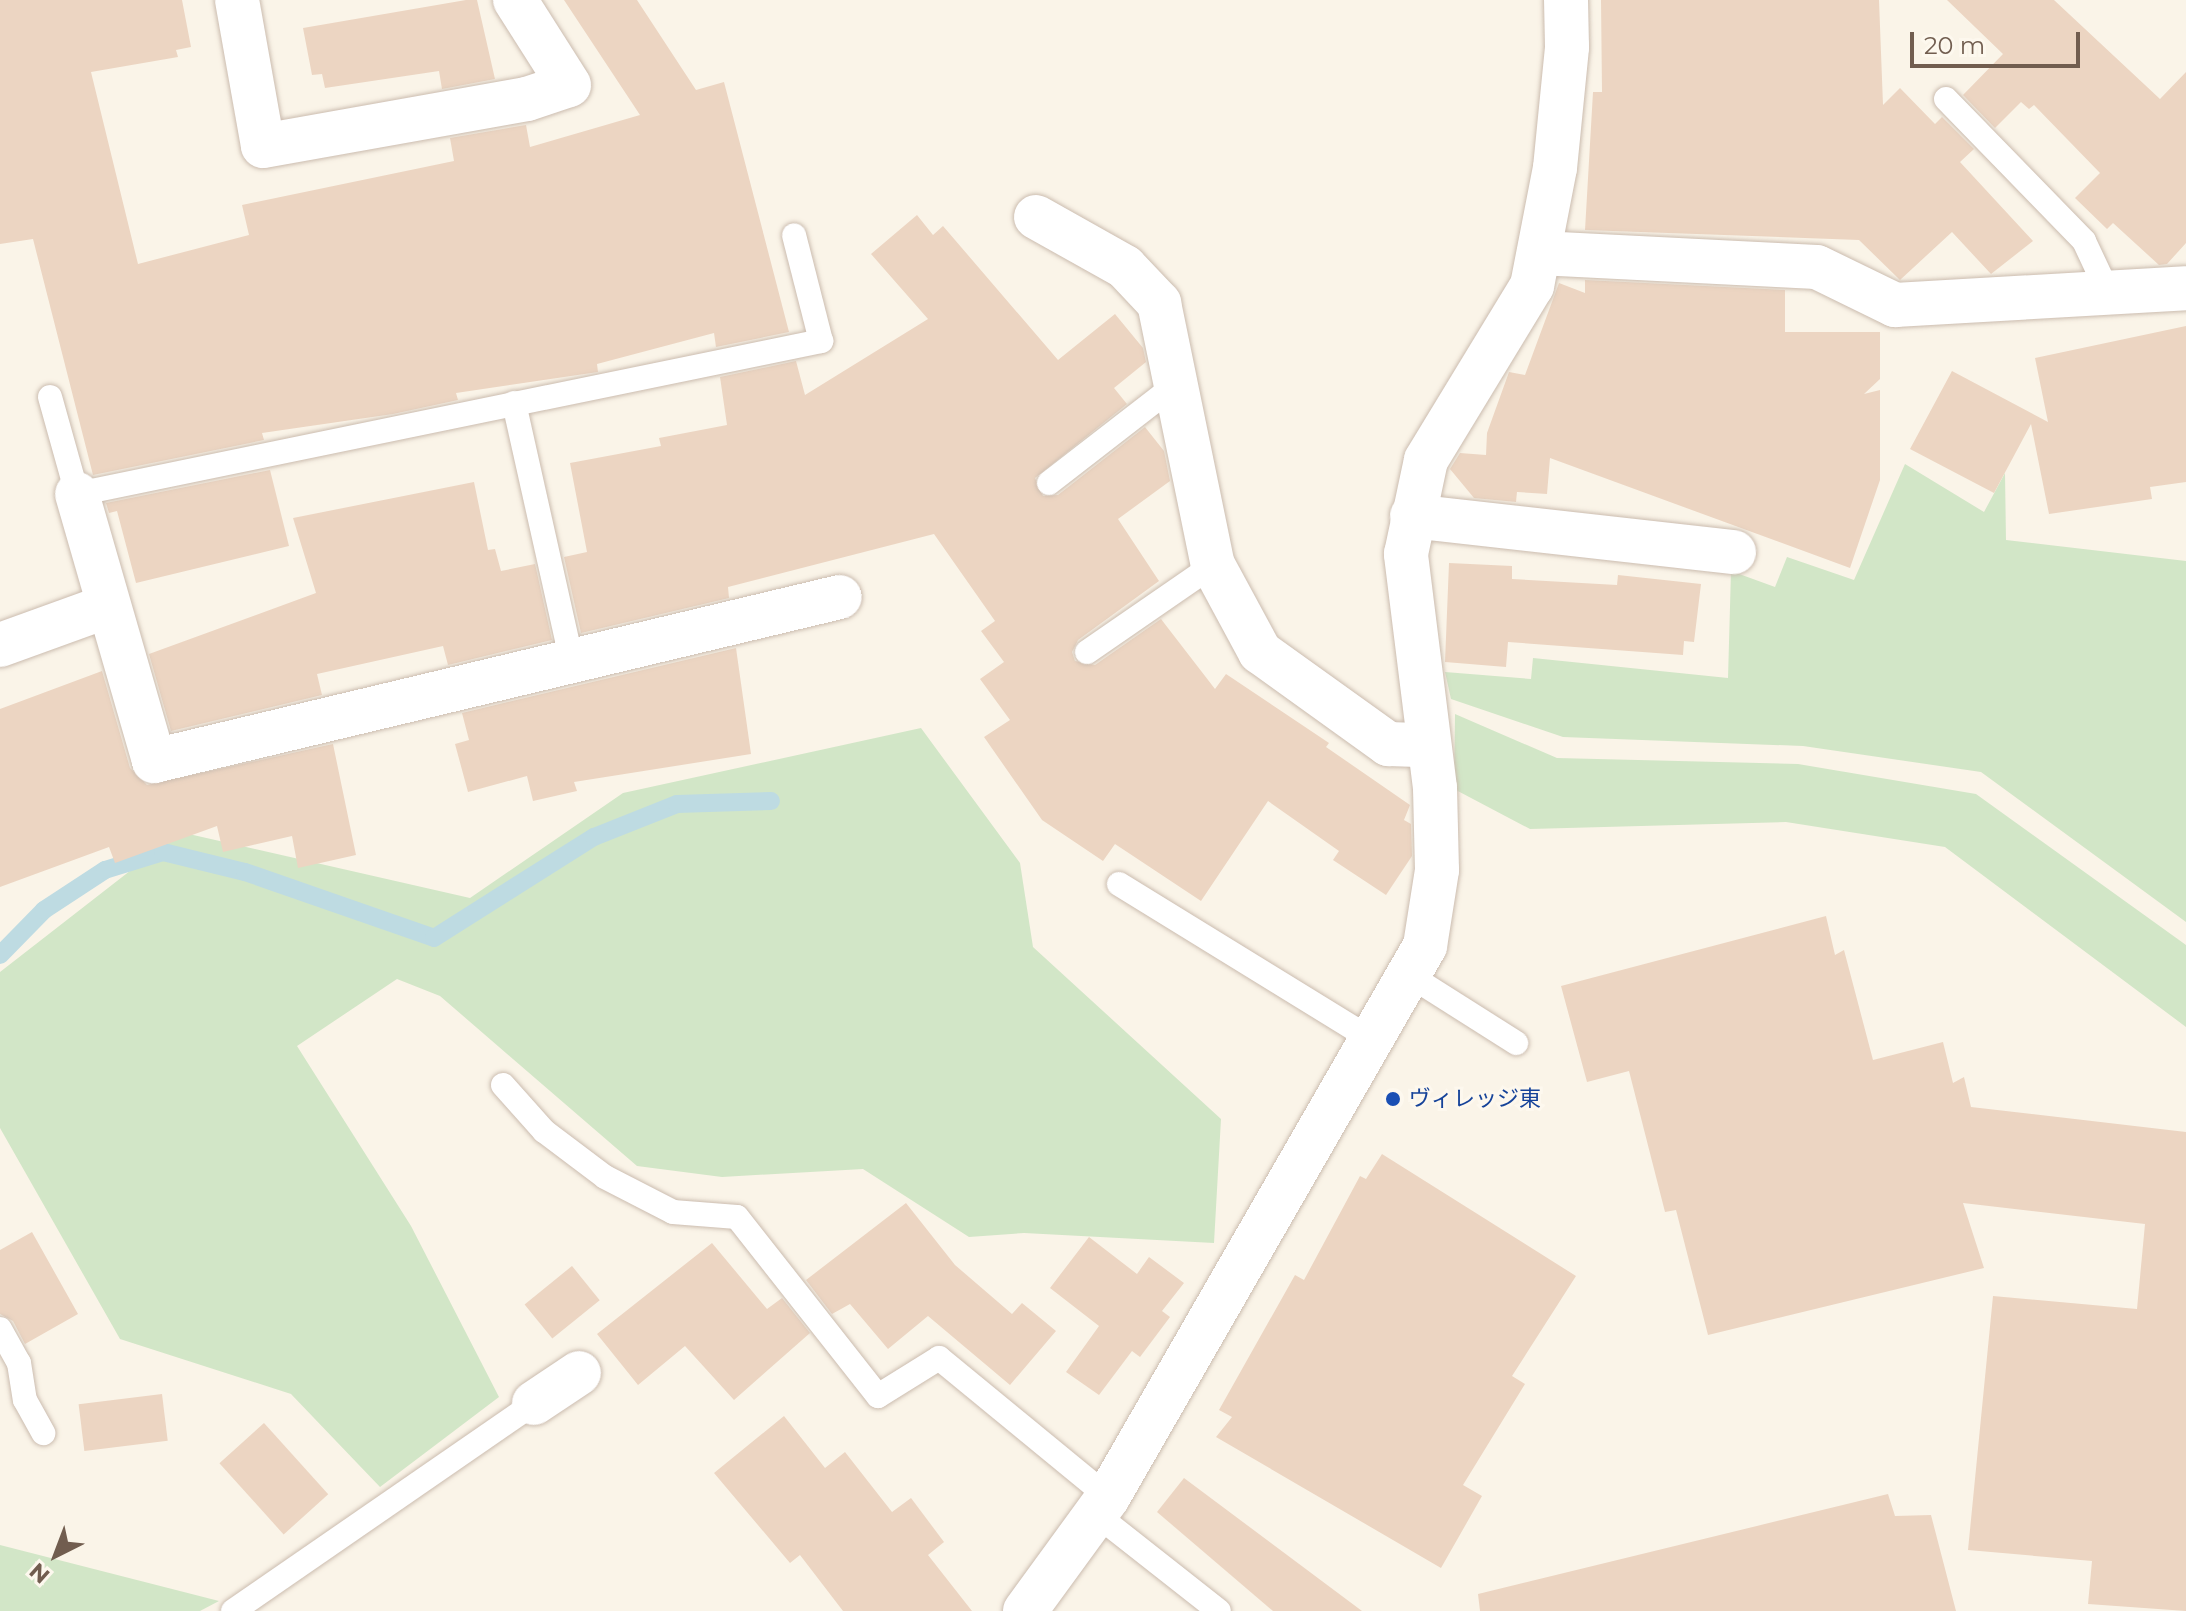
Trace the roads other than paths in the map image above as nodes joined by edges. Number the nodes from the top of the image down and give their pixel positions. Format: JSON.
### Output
{"nodes":[{"id":1,"x":237,"y":0,"type":"edge"},
{"id":2,"x":515,"y":0,"type":"edge"},
{"id":3,"x":1566,"y":0,"type":"edge"},
{"id":4,"x":1946,"y":99,"type":"dead end"},
{"id":5,"x":1036,"y":217,"type":"dead end"},
{"id":6,"x":794,"y":235,"type":"dead end"},
{"id":7,"x":1539,"y":253,"type":"junction"},
{"id":8,"x":2186,"y":288,"type":"edge"},
{"id":9,"x":2107,"y":290,"type":"junction"},
{"id":10,"x":1178,"y":383,"type":"junction"},
{"id":11,"x":50,"y":397,"type":"dead end"},
{"id":12,"x":514,"y":403,"type":"junction"},
{"id":13,"x":1049,"y":483,"type":"dead end"},
{"id":14,"x":77,"y":494,"type":"junction"},
{"id":15,"x":1412,"y":516,"type":"junction"},
{"id":16,"x":1734,"y":552,"type":"dead end"},
{"id":17,"x":1213,"y":565,"type":"junction"},
{"id":18,"x":840,"y":597,"type":"dead end"},
{"id":19,"x":108,"y":606,"type":"junction"},
{"id":20,"x":0,"y":645,"type":"edge"},
{"id":21,"x":1087,"y":652,"type":"dead end"},
{"id":22,"x":571,"y":657,"type":"junction"},
{"id":23,"x":1426,"y":745,"type":"junction"},
{"id":24,"x":1119,"y":884,"type":"dead end"},
{"id":25,"x":1409,"y":975,"type":"junction"},
{"id":26,"x":1373,"y":1040,"type":"junction"},
{"id":27,"x":1516,"y":1043,"type":"dead end"},
{"id":28,"x":503,"y":1085,"type":"dead end"},
{"id":29,"x":0,"y":1329,"type":"edge"},
{"id":30,"x":579,"y":1373,"type":"dead end"},
{"id":31,"x":534,"y":1403,"type":"joint"},
{"id":32,"x":43,"y":1433,"type":"dead end"},
{"id":33,"x":1103,"y":1506,"type":"junction"},
{"id":34,"x":233,"y":1611,"type":"edge"},
{"id":35,"x":1025,"y":1611,"type":"edge"},
{"id":36,"x":1219,"y":1611,"type":"edge"}],
"edges":[{"from":1,"to":2,"type":"street"},
{"from":3,"to":7,"type":"street"},
{"from":4,"to":9,"type":"lane"},
{"from":5,"to":10,"type":"street"},
{"from":6,"to":12,"type":"lane"},
{"from":7,"to":9,"type":"street"},
{"from":7,"to":15,"type":"street"},
{"from":8,"to":9,"type":"street"},
{"from":10,"to":13,"type":"lane"},
{"from":10,"to":17,"type":"street"},
{"from":11,"to":14,"type":"lane"},
{"from":12,"to":14,"type":"lane"},
{"from":12,"to":22,"type":"lane"},
{"from":14,"to":19,"type":"street"},
{"from":15,"to":16,"type":"street"},
{"from":15,"to":23,"type":"street"},
{"from":17,"to":21,"type":"lane"},
{"from":17,"to":23,"type":"street"},
{"from":18,"to":22,"type":"street"},
{"from":19,"to":20,"type":"street"},
{"from":19,"to":22,"type":"street"},
{"from":23,"to":25,"type":"street"},
{"from":24,"to":26,"type":"lane"},
{"from":25,"to":26,"type":"street"},
{"from":25,"to":27,"type":"lane"},
{"from":26,"to":33,"type":"street"},
{"from":28,"to":33,"type":"lane"},
{"from":29,"to":32,"type":"lane"},
{"from":30,"to":31,"type":"street"},
{"from":31,"to":34,"type":"lane"},
{"from":33,"to":35,"type":"street"},
{"from":33,"to":36,"type":"lane"}]}
